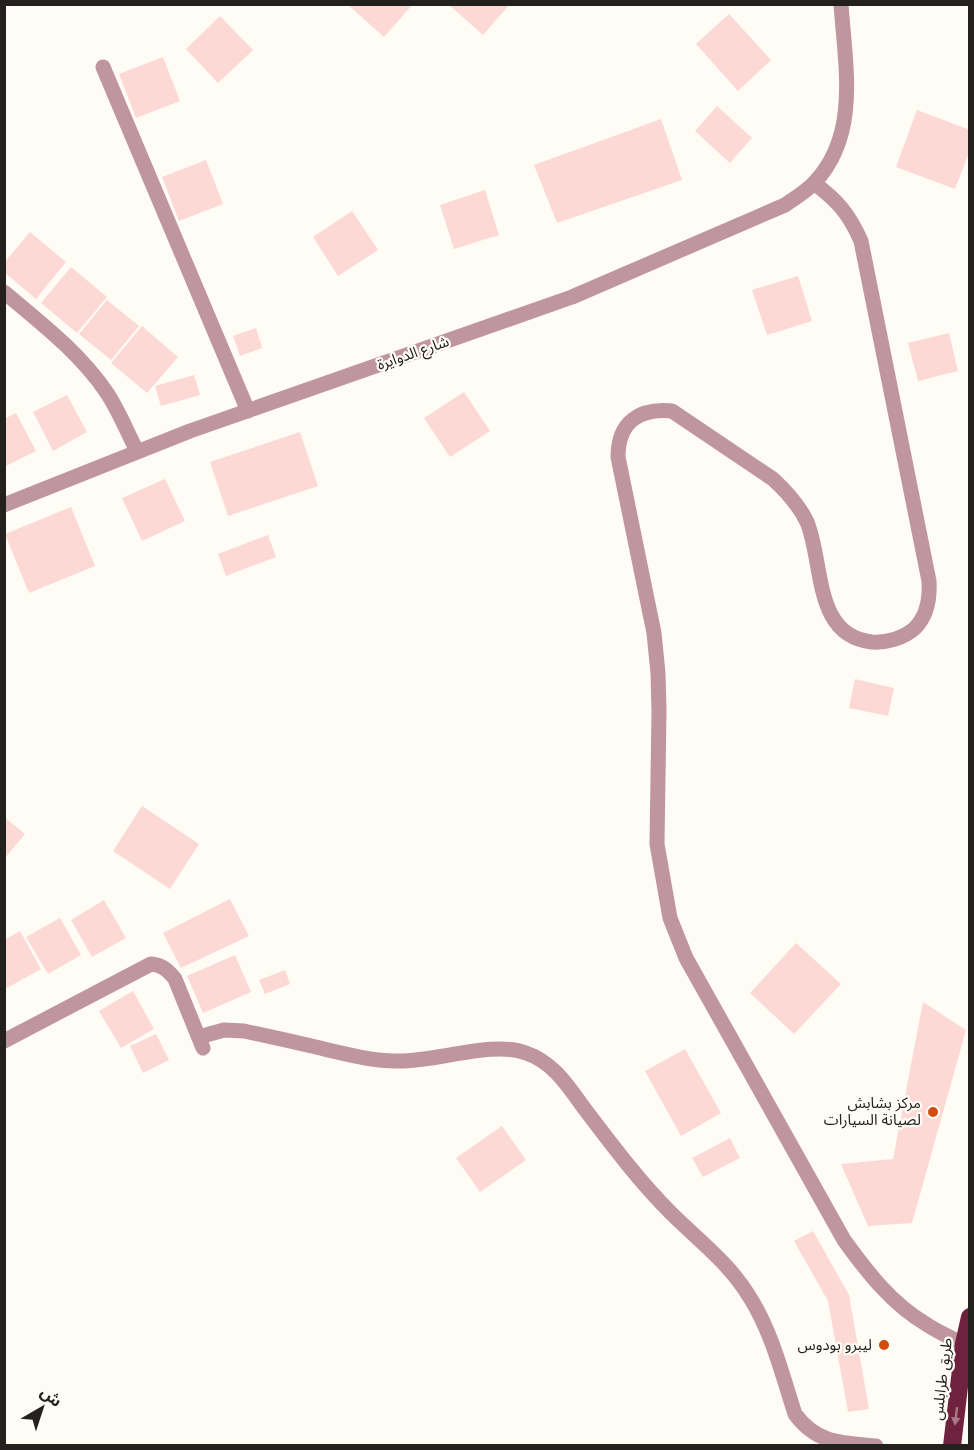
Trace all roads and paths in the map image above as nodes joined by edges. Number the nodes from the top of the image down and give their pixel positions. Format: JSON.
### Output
{"nodes":[{"id":1,"x":841,"y":4,"type":"edge"},
{"id":2,"x":103,"y":67,"type":"dead end"},
{"id":3,"x":814,"y":183,"type":"junction"},
{"id":4,"x":4,"y":292,"type":"edge"},
{"id":5,"x":248,"y":411,"type":"junction"},
{"id":6,"x":137,"y":451,"type":"junction"},
{"id":7,"x":4,"y":505,"type":"edge"},
{"id":8,"x":7,"y":1034,"type":"edge"},
{"id":9,"x":969,"y":1317,"type":"edge"},
{"id":10,"x":964,"y":1344,"type":"junction"},
{"id":11,"x":876,"y":1446,"type":"edge"},
{"id":12,"x":952,"y":1446,"type":"edge"}],
"edges":[{"from":1,"to":3,"type":"street","name":"شارع الدوايرة"},
{"from":2,"to":5,"type":"street"},
{"from":3,"to":5,"type":"street","name":"شارع الدوايرة"},
{"from":3,"to":10,"type":"street"},
{"from":4,"to":6,"type":"street"},
{"from":5,"to":6,"type":"street","name":"شارع الدوايرة"},
{"from":6,"to":7,"type":"street","name":"شارع الدوايرة"},
{"from":8,"to":11,"type":"street"},
{"from":9,"to":10,"type":"highway","name":"طريق طرابلس"},
{"from":10,"to":12,"type":"highway","name":"طريق طرابلس","one_way":true}]}
